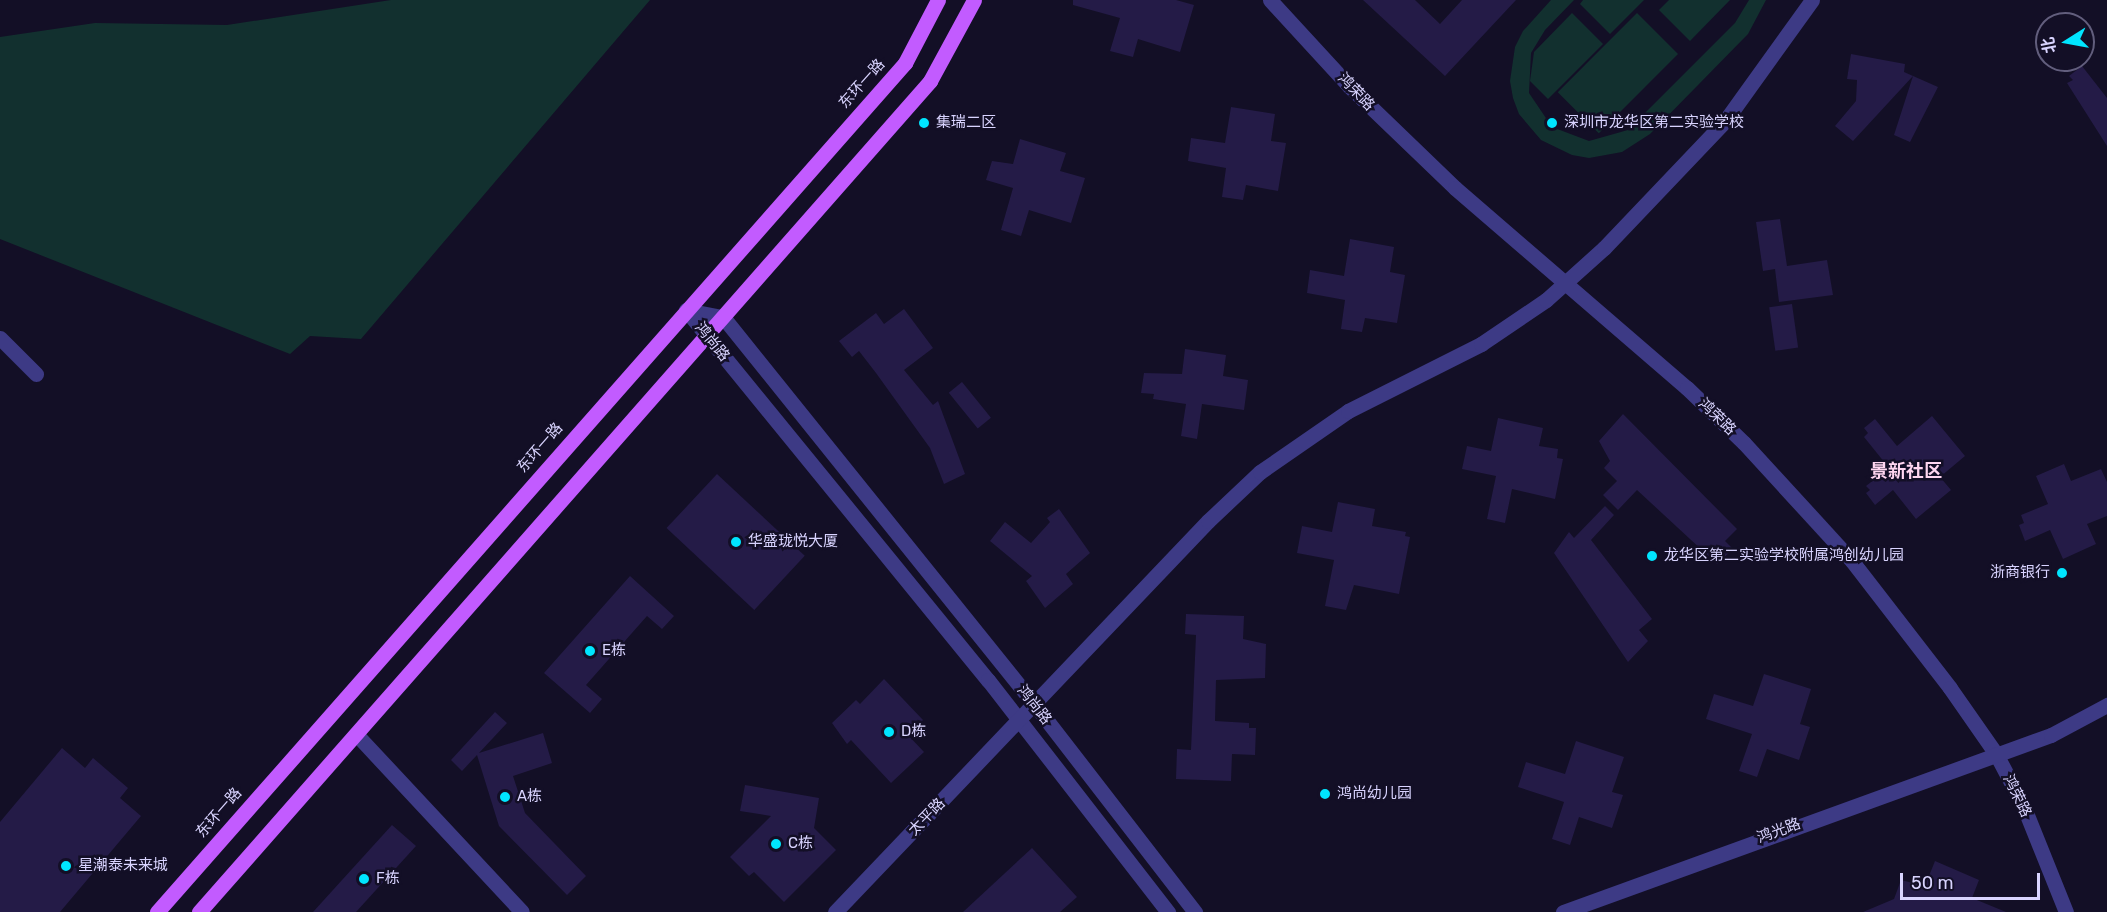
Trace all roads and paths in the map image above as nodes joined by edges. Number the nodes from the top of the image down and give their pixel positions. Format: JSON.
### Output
{"nodes":[{"id":1,"x":938,"y":0,"type":"edge"},
{"id":2,"x":974,"y":0,"type":"edge"},
{"id":3,"x":1270,"y":0,"type":"edge"},
{"id":4,"x":1812,"y":0,"type":"edge"},
{"id":5,"x":1566,"y":283,"type":"junction"},
{"id":6,"x":686,"y":310,"type":"junction"},
{"id":7,"x":723,"y":317,"type":"junction"},
{"id":8,"x":707,"y":335,"type":"junction"},
{"id":9,"x":0,"y":338,"type":"edge"},
{"id":10,"x":36,"y":374,"type":"dead end"},
{"id":11,"x":1035,"y":705,"type":"junction"},
{"id":12,"x":2107,"y":705,"type":"edge"},
{"id":13,"x":1019,"y":721,"type":"junction"},
{"id":14,"x":356,"y":734,"type":"junction"},
{"id":15,"x":1996,"y":754,"type":"junction"},
{"id":16,"x":157,"y":912,"type":"edge"},
{"id":17,"x":199,"y":912,"type":"edge"},
{"id":18,"x":522,"y":912,"type":"edge"},
{"id":19,"x":835,"y":912,"type":"edge"},
{"id":20,"x":1168,"y":912,"type":"edge"},
{"id":21,"x":1195,"y":912,"type":"edge"},
{"id":22,"x":1563,"y":912,"type":"edge"},
{"id":23,"x":2066,"y":912,"type":"edge"}],
"edges":[{"from":1,"to":6,"type":"main road","name":"东环一路"},
{"from":2,"to":7,"type":"main road"},
{"from":3,"to":5,"type":"street","name":"鸿荣路"},
{"from":4,"to":5,"type":"street","name":"太平路"},
{"from":5,"to":11,"type":"street","name":"太平路"},
{"from":5,"to":15,"type":"street","name":"鸿荣路"},
{"from":6,"to":7,"type":"street","name":"鸿尚路"},
{"from":6,"to":8,"type":"street","name":"鸿尚路"},
{"from":6,"to":16,"type":"main road","name":"东环一路"},
{"from":7,"to":8,"type":"main road"},
{"from":7,"to":11,"type":"street","name":"鸿尚路"},
{"from":8,"to":13,"type":"street","name":"鸿尚路"},
{"from":8,"to":14,"type":"main road"},
{"from":9,"to":10,"type":"street"},
{"from":11,"to":13,"type":"street","name":"太平路"},
{"from":11,"to":21,"type":"street","name":"鸿尚路"},
{"from":12,"to":15,"type":"street","name":"鸿光路"},
{"from":13,"to":19,"type":"street","name":"太平路"},
{"from":13,"to":20,"type":"street","name":"鸿尚路"},
{"from":14,"to":17,"type":"main road"},
{"from":14,"to":18,"type":"street"},
{"from":15,"to":22,"type":"street","name":"鸿光路"},
{"from":15,"to":23,"type":"street","name":"鸿荣路"}]}
